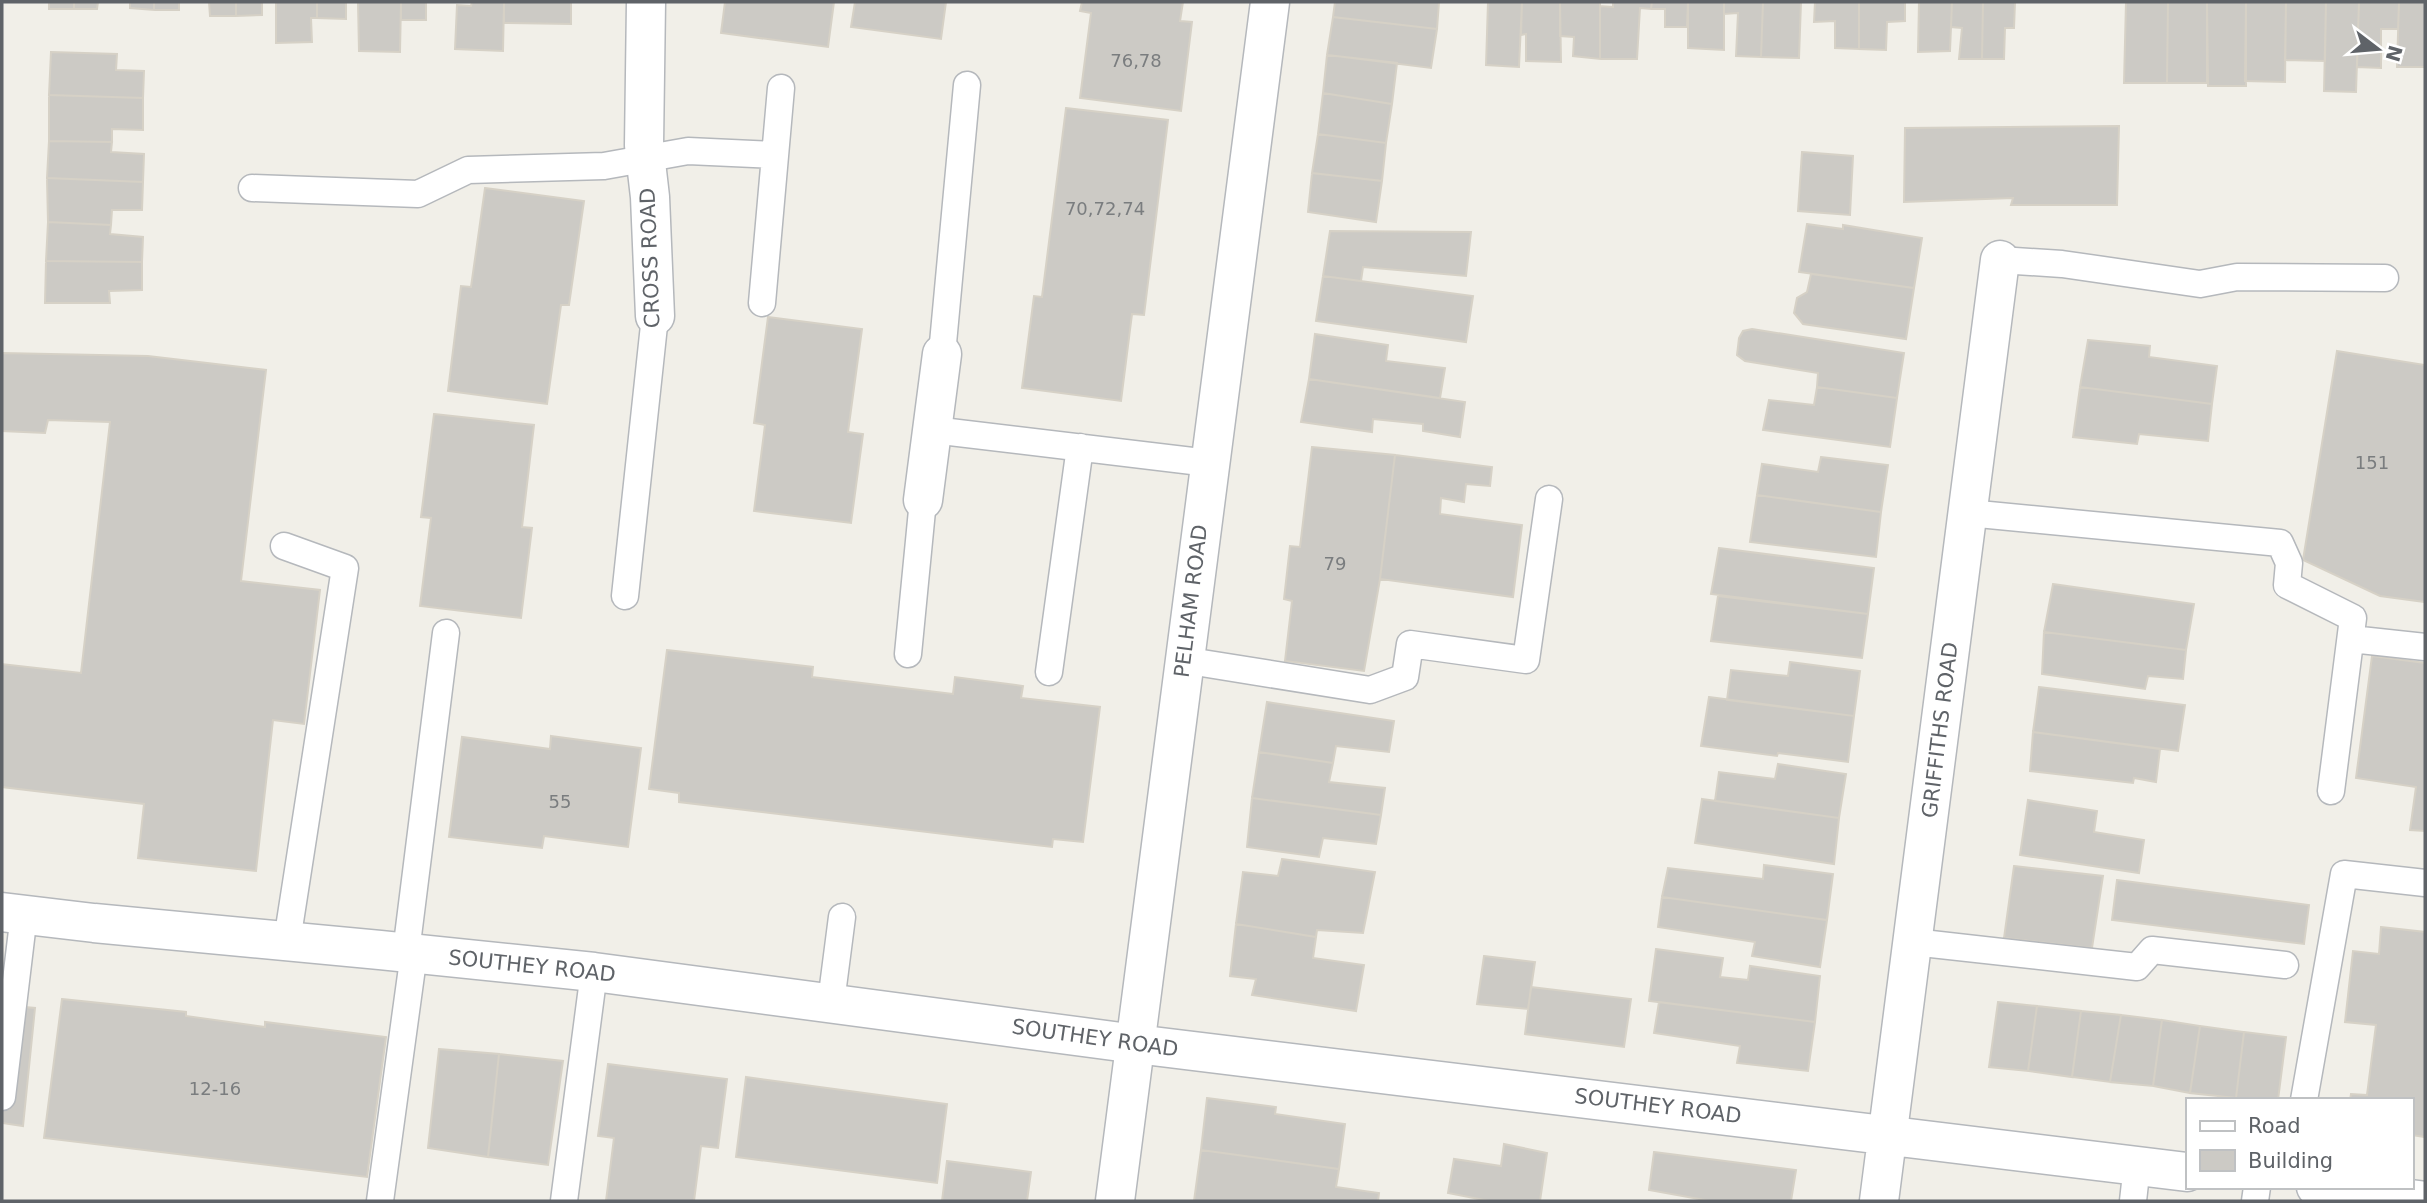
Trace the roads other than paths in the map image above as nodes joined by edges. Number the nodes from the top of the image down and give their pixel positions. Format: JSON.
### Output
{"nodes":[{"id":1,"x":646,"y":2,"type":"edge"},
{"id":2,"x":1270,"y":2,"type":"edge"},
{"id":3,"x":967,"y":85,"type":"dead end"},
{"id":4,"x":781,"y":88,"type":"dead end"},
{"id":5,"x":775,"y":155,"type":"junction"},
{"id":6,"x":645,"y":160,"type":"junction"},
{"id":7,"x":252,"y":188,"type":"dead end"},
{"id":8,"x":2000,"y":260,"type":"joint"},
{"id":9,"x":2385,"y":278,"type":"dead end"},
{"id":10,"x":762,"y":303,"type":"dead end"},
{"id":11,"x":655,"y":316,"type":"joint"},
{"id":12,"x":942,"y":354,"type":"joint"},
{"id":13,"x":933,"y":430,"type":"junction"},
{"id":14,"x":1080,"y":447,"type":"junction"},
{"id":15,"x":1209,"y":463,"type":"junction"},
{"id":16,"x":923,"y":499,"type":"joint"},
{"id":17,"x":1549,"y":499,"type":"dead end"},
{"id":18,"x":1968,"y":513,"type":"junction"},
{"id":19,"x":284,"y":545,"type":"dead end"},
{"id":20,"x":625,"y":596,"type":"dead end"},
{"id":21,"x":446,"y":633,"type":"dead end"},
{"id":22,"x":2351,"y":639,"type":"junction"},
{"id":23,"x":2425,"y":647,"type":"edge"},
{"id":24,"x":908,"y":654,"type":"dead end"},
{"id":25,"x":1183,"y":660,"type":"junction"},
{"id":26,"x":1049,"y":673,"type":"dead end"},
{"id":27,"x":2330,"y":791,"type":"dead end"},
{"id":28,"x":2425,"y":883,"type":"edge"},
{"id":29,"x":13,"y":913,"type":"edge"},
{"id":30,"x":842,"y":917,"type":"dead end"},
{"id":31,"x":287,"y":941,"type":"junction"},
{"id":32,"x":1913,"y":942,"type":"junction"},
{"id":33,"x":410,"y":953,"type":"junction"},
{"id":34,"x":2285,"y":965,"type":"dead end"},
{"id":35,"x":594,"y":972,"type":"junction"},
{"id":36,"x":831,"y":1002,"type":"junction"},
{"id":37,"x":1136,"y":1044,"type":"junction"},
{"id":38,"x":2,"y":1097,"type":"edge"},
{"id":39,"x":2304,"y":1098,"type":"edge"},
{"id":40,"x":1887,"y":1134,"type":"junction"},
{"id":41,"x":2186,"y":1172,"type":"edge"},
{"id":42,"x":2135,"y":1183,"type":"edge"},
{"id":43,"x":2332,"y":1189,"type":"edge"},
{"id":44,"x":380,"y":1201,"type":"edge"},
{"id":45,"x":564,"y":1201,"type":"edge"},
{"id":46,"x":1115,"y":1201,"type":"edge"},
{"id":47,"x":1879,"y":1201,"type":"edge"},
{"id":48,"x":2425,"y":1201,"type":"edge"}],
"edges":[{"from":1,"to":6,"type":"street","name":"CROSS ROAD"},
{"from":2,"to":15,"type":"street","name":"PELHAM ROAD"},
{"from":3,"to":12,"type":"lane"},
{"from":4,"to":5,"type":"lane"},
{"from":5,"to":6,"type":"lane"},
{"from":5,"to":10,"type":"lane"},
{"from":6,"to":7,"type":"lane"},
{"from":6,"to":11,"type":"street","name":"CROSS ROAD"},
{"from":8,"to":9,"type":"lane"},
{"from":8,"to":18,"type":"street","name":"GRIFFITHS ROAD"},
{"from":11,"to":20,"type":"lane","name":"CROSS ROAD"},
{"from":12,"to":13,"type":"street"},
{"from":13,"to":14,"type":"lane"},
{"from":13,"to":16,"type":"street"},
{"from":14,"to":15,"type":"lane"},
{"from":14,"to":26,"type":"lane"},
{"from":15,"to":25,"type":"street","name":"PELHAM ROAD"},
{"from":16,"to":24,"type":"lane"},
{"from":17,"to":25,"type":"lane"},
{"from":18,"to":22,"type":"lane"},
{"from":18,"to":32,"type":"street","name":"GRIFFITHS ROAD"},
{"from":19,"to":31,"type":"lane"},
{"from":21,"to":33,"type":"lane"},
{"from":22,"to":23,"type":"lane"},
{"from":22,"to":27,"type":"lane"},
{"from":25,"to":37,"type":"street","name":"PELHAM ROAD"},
{"from":28,"to":39,"type":"lane"},
{"from":29,"to":31,"type":"street","name":"SOUTHEY ROAD"},
{"from":29,"to":38,"type":"lane"},
{"from":30,"to":36,"type":"lane"},
{"from":31,"to":33,"type":"street","name":"SOUTHEY ROAD"},
{"from":32,"to":34,"type":"lane"},
{"from":32,"to":40,"type":"street","name":"GRIFFITHS ROAD"},
{"from":33,"to":35,"type":"street","name":"SOUTHEY ROAD"},
{"from":33,"to":44,"type":"lane"},
{"from":35,"to":36,"type":"street","name":"SOUTHEY ROAD"},
{"from":35,"to":45,"type":"lane"},
{"from":36,"to":37,"type":"street","name":"SOUTHEY ROAD"},
{"from":37,"to":40,"type":"street","name":"SOUTHEY ROAD"},
{"from":37,"to":46,"type":"street","name":"PELHAM ROAD"},
{"from":40,"to":42,"type":"street","name":"SOUTHEY ROAD"},
{"from":40,"to":47,"type":"street","name":"GRIFFITHS ROAD"},
{"from":41,"to":42,"type":"street","name":"SOUTHEY ROAD"},
{"from":43,"to":48,"type":"street"}]}
